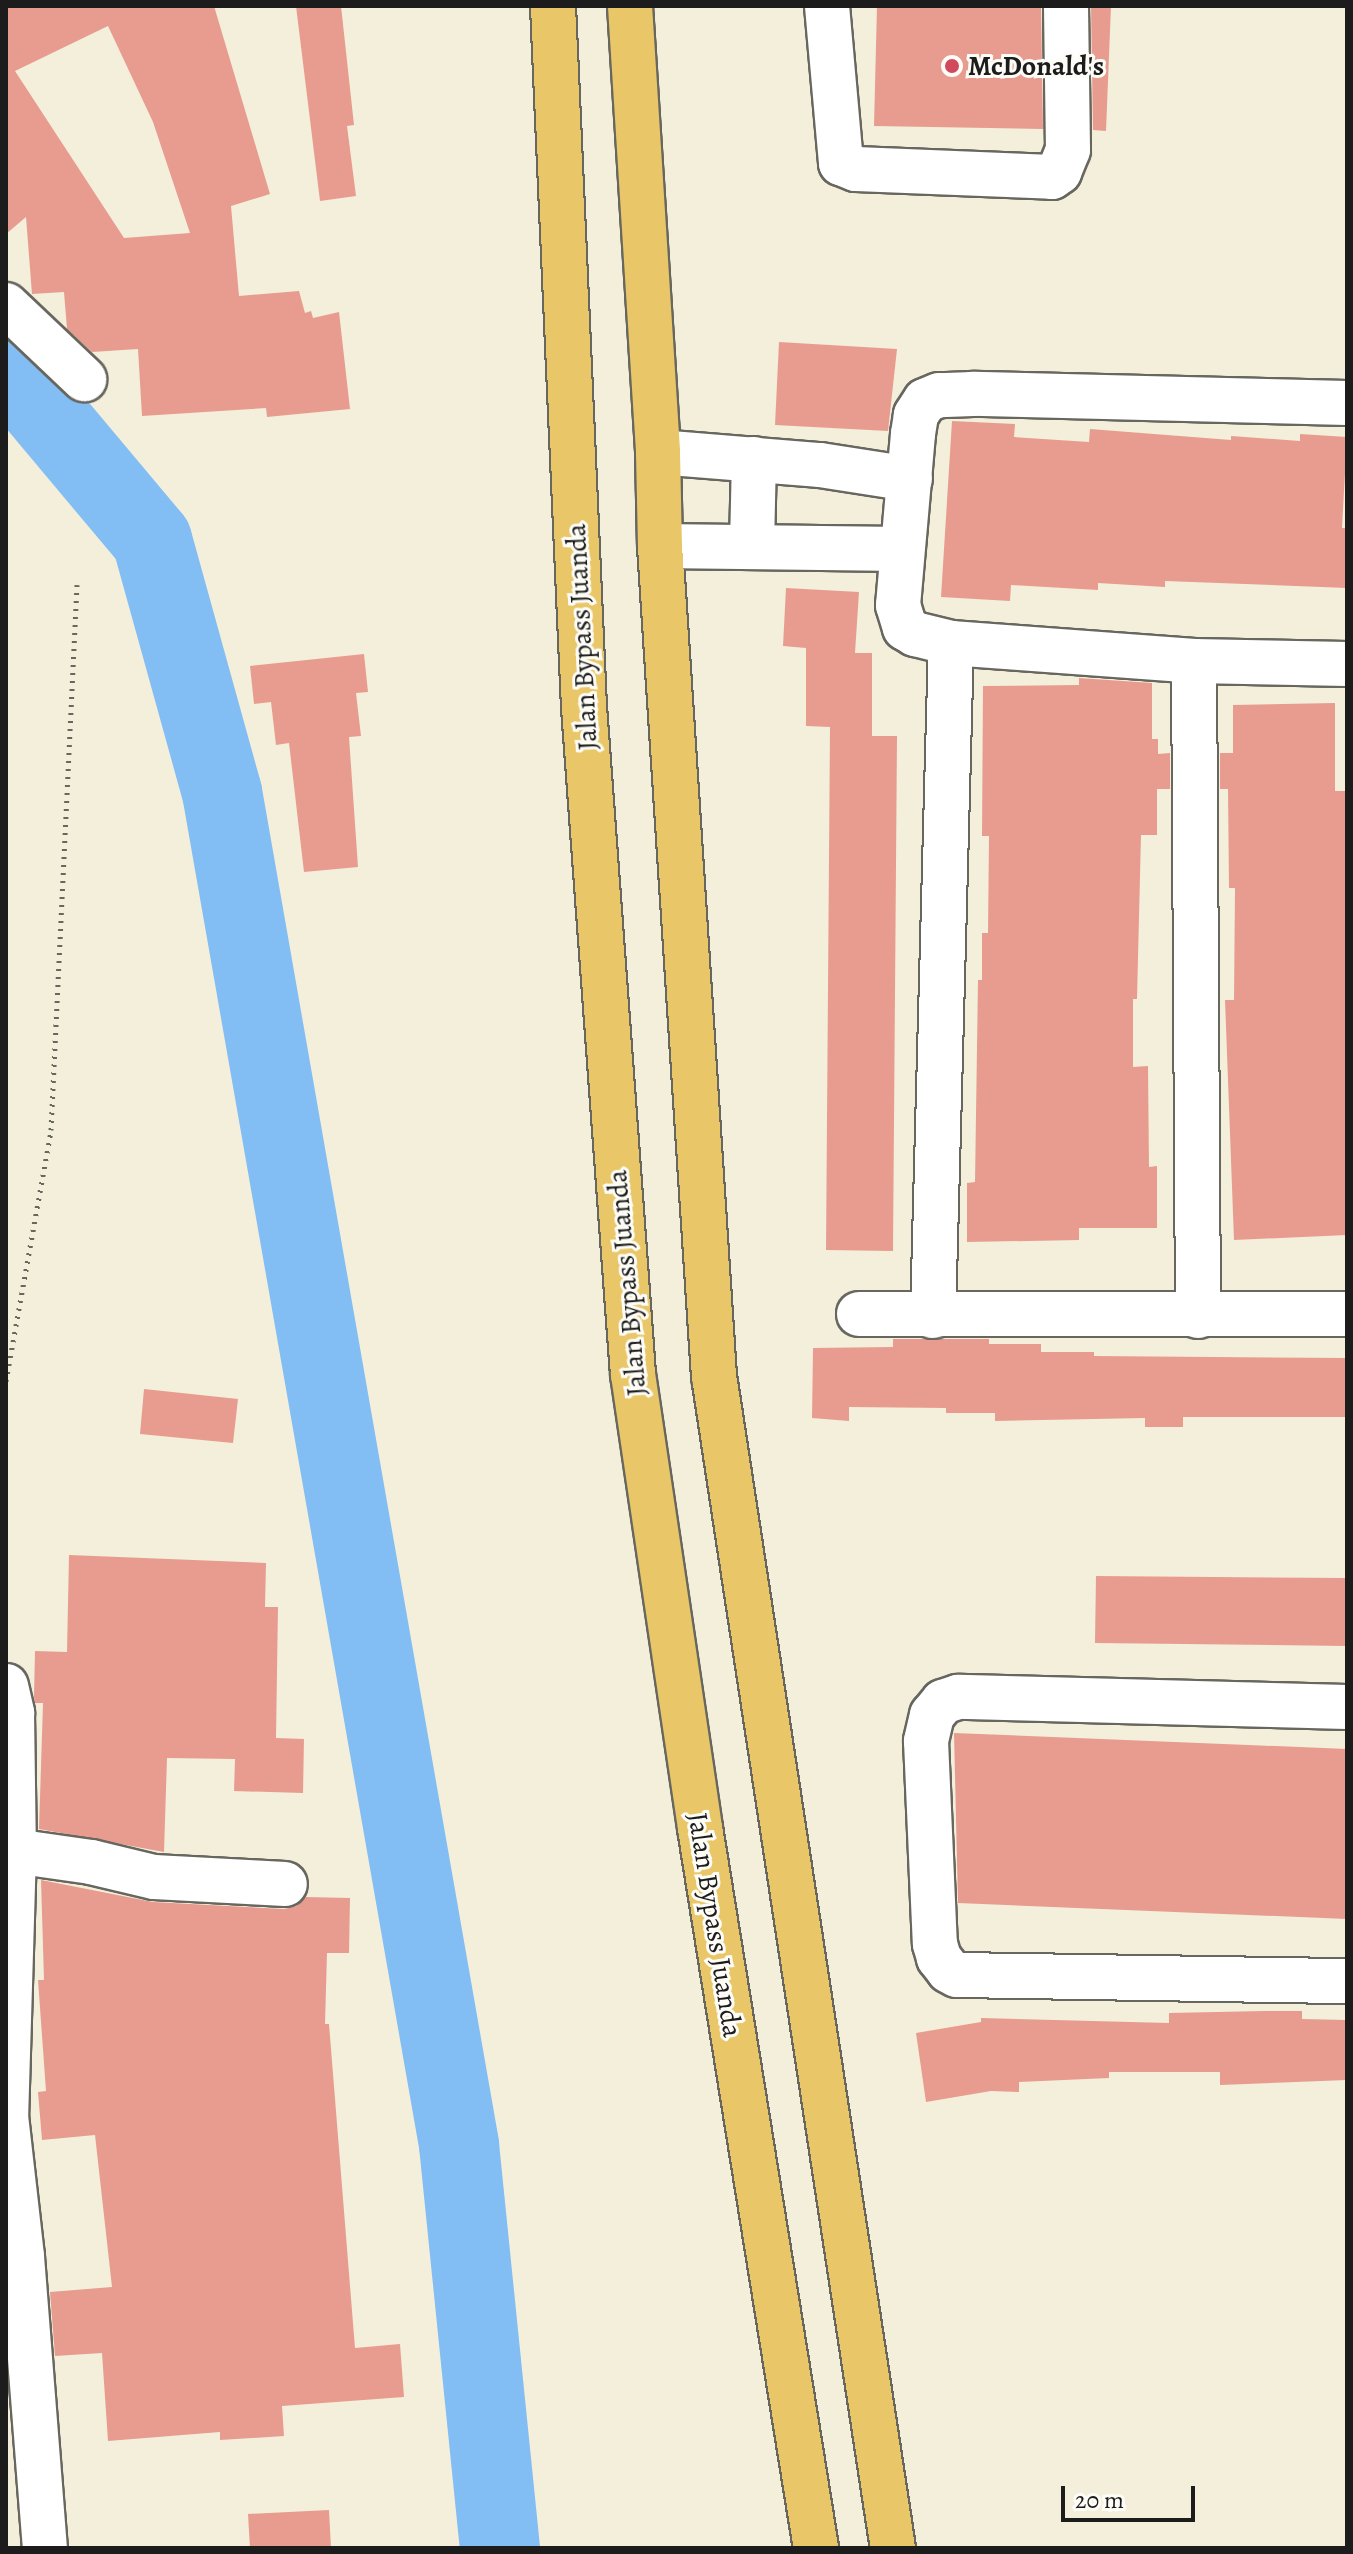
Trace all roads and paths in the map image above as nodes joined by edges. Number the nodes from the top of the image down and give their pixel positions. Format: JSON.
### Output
{"nodes":[{"id":1,"x":553,"y":6,"type":"edge"},
{"id":2,"x":630,"y":6,"type":"edge"},
{"id":3,"x":827,"y":6,"type":"edge"},
{"id":4,"x":1066,"y":6,"type":"edge"},
{"id":5,"x":6,"y":305,"type":"edge"},
{"id":6,"x":84,"y":379,"type":"dead end"},
{"id":7,"x":1347,"y":403,"type":"edge"},
{"id":8,"x":658,"y":452,"type":"junction"},
{"id":9,"x":754,"y":459,"type":"junction"},
{"id":10,"x":910,"y":479,"type":"junction"},
{"id":11,"x":660,"y":546,"type":"junction"},
{"id":12,"x":752,"y":546,"type":"junction"},
{"id":13,"x":902,"y":549,"type":"junction"},
{"id":14,"x":77,"y":585,"type":"dead end"},
{"id":15,"x":951,"y":643,"type":"junction"},
{"id":16,"x":1194,"y":661,"type":"junction"},
{"id":17,"x":1347,"y":664,"type":"edge"},
{"id":18,"x":859,"y":1314,"type":"dead end"},
{"id":19,"x":1347,"y":1314,"type":"edge"},
{"id":20,"x":933,"y":1316,"type":"junction"},
{"id":21,"x":1198,"y":1316,"type":"junction"},
{"id":22,"x":6,"y":1381,"type":"edge"},
{"id":23,"x":6,"y":1686,"type":"edge"},
{"id":24,"x":1347,"y":1707,"type":"edge"},
{"id":25,"x":14,"y":1851,"type":"junction"},
{"id":26,"x":285,"y":1884,"type":"dead end"},
{"id":27,"x":1347,"y":1981,"type":"edge"},
{"id":28,"x":45,"y":2548,"type":"edge"},
{"id":29,"x":816,"y":2548,"type":"edge"},
{"id":30,"x":893,"y":2548,"type":"edge"}],
"edges":[{"from":1,"to":29,"type":"main road","name":"Jalan Bypass Juanda"},
{"from":2,"to":8,"type":"main road"},
{"from":3,"to":4,"type":"street"},
{"from":5,"to":6,"type":"street"},
{"from":7,"to":10,"type":"street"},
{"from":8,"to":9,"type":"street"},
{"from":8,"to":11,"type":"main road"},
{"from":9,"to":10,"type":"street"},
{"from":9,"to":12,"type":"street"},
{"from":10,"to":13,"type":"street"},
{"from":11,"to":12,"type":"street"},
{"from":11,"to":30,"type":"main road"},
{"from":12,"to":13,"type":"street"},
{"from":13,"to":15,"type":"street"},
{"from":14,"to":22,"type":"path"},
{"from":15,"to":16,"type":"street"},
{"from":15,"to":20,"type":"street"},
{"from":16,"to":17,"type":"street"},
{"from":16,"to":21,"type":"street"},
{"from":18,"to":20,"type":"street"},
{"from":19,"to":21,"type":"street"},
{"from":20,"to":21,"type":"street"},
{"from":23,"to":25,"type":"street"},
{"from":24,"to":27,"type":"street"},
{"from":25,"to":26,"type":"street"},
{"from":25,"to":28,"type":"street"}]}
